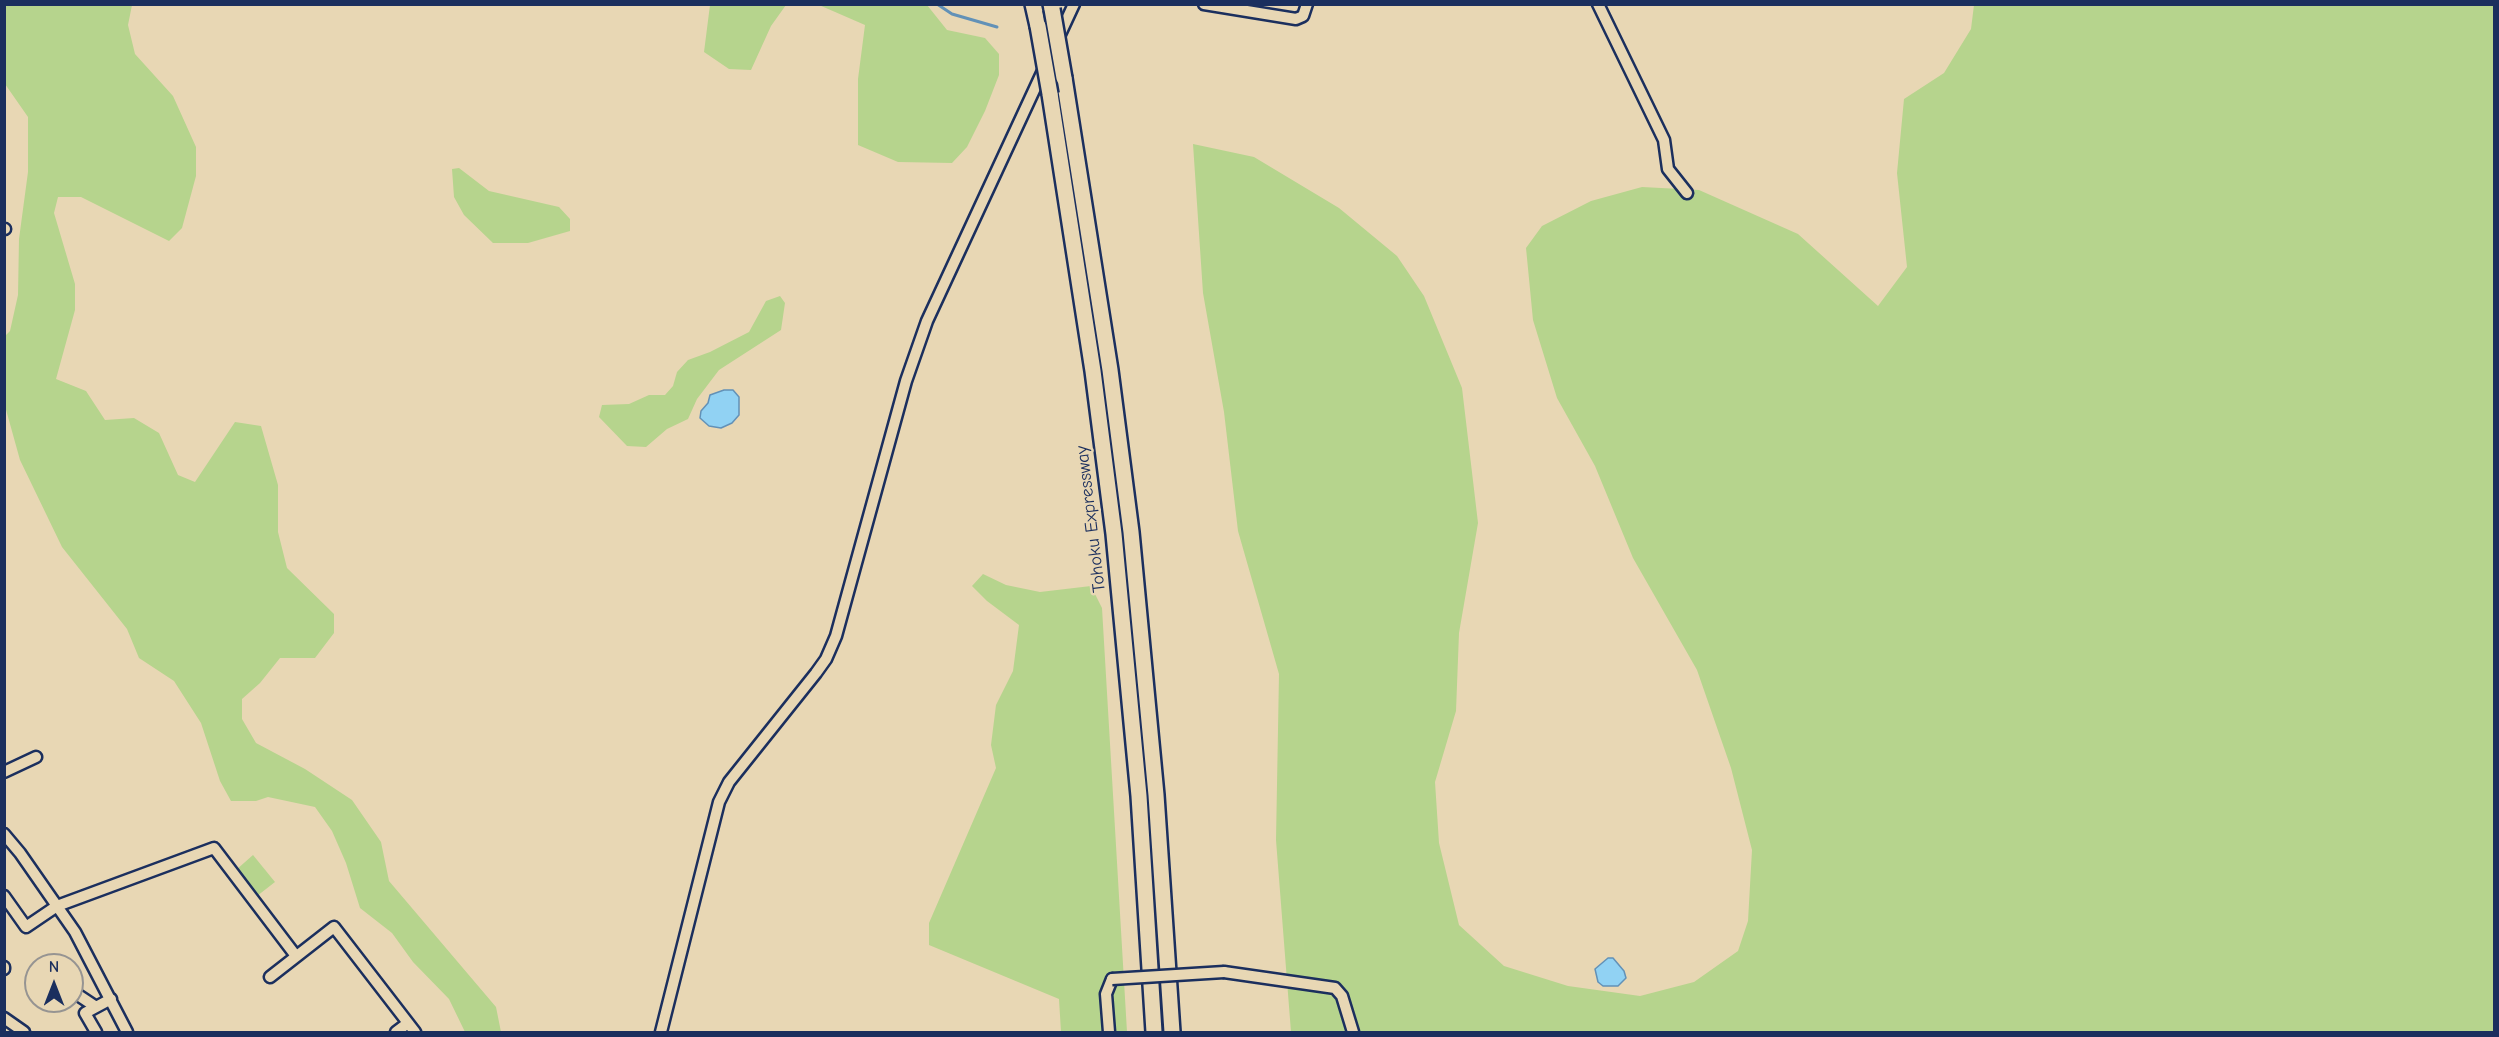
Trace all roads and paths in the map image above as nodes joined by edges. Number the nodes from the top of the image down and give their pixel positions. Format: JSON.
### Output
{"nodes":[{"id":1,"x":1033,"y":4,"type":"edge"},
{"id":2,"x":1074,"y":4,"type":"edge"},
{"id":3,"x":1204,"y":4,"type":"edge"},
{"id":4,"x":1307,"y":4,"type":"edge"},
{"id":5,"x":1598,"y":4,"type":"edge"},
{"id":6,"x":1051,"y":7,"type":"edge"},
{"id":7,"x":1687,"y":193,"type":"dead end"},
{"id":8,"x":36,"y":757,"type":"dead end"},
{"id":9,"x":4,"y":772,"type":"edge"},
{"id":10,"x":4,"y":834,"type":"edge"},
{"id":11,"x":4,"y":896,"type":"edge"},
{"id":12,"x":57,"y":906,"type":"junction"},
{"id":13,"x":296,"y":956,"type":"junction"},
{"id":14,"x":270,"y":977,"type":"dead end"},
{"id":15,"x":84,"y":999,"type":"edge"},
{"id":16,"x":111,"y":999,"type":"junction"},
{"id":17,"x":96,"y":1007,"type":"junction"},
{"id":18,"x":4,"y":1018,"type":"edge"},
{"id":19,"x":412,"y":1028,"type":"edge"},
{"id":20,"x":24,"y":1032,"type":"edge"},
{"id":21,"x":96,"y":1032,"type":"edge"},
{"id":22,"x":127,"y":1032,"type":"edge"},
{"id":23,"x":396,"y":1032,"type":"edge"},
{"id":24,"x":662,"y":1032,"type":"edge"},
{"id":25,"x":1108,"y":1032,"type":"edge"},
{"id":26,"x":1154,"y":1032,"type":"edge"},
{"id":27,"x":1172,"y":1032,"type":"edge"},
{"id":28,"x":1353,"y":1032,"type":"edge"}],
"edges":[{"from":1,"to":26,"type":"highway","name":"Tohoku Expressway","bridge":true},
{"from":2,"to":24,"type":"street"},
{"from":3,"to":4,"type":"street"},
{"from":5,"to":7,"type":"street"},
{"from":6,"to":27,"type":"highway","name":"Tohoku Expressway","bridge":true},
{"from":8,"to":9,"type":"street"},
{"from":10,"to":12,"type":"street"},
{"from":11,"to":12,"type":"street"},
{"from":12,"to":13,"type":"street"},
{"from":12,"to":16,"type":"street"},
{"from":13,"to":14,"type":"street"},
{"from":13,"to":19,"type":"street"},
{"from":15,"to":17,"type":"street"},
{"from":16,"to":17,"type":"street"},
{"from":16,"to":22,"type":"street"},
{"from":17,"to":21,"type":"street"},
{"from":18,"to":20,"type":"street"},
{"from":19,"to":23,"type":"street"},
{"from":25,"to":28,"type":"street","bridge":true}]}
